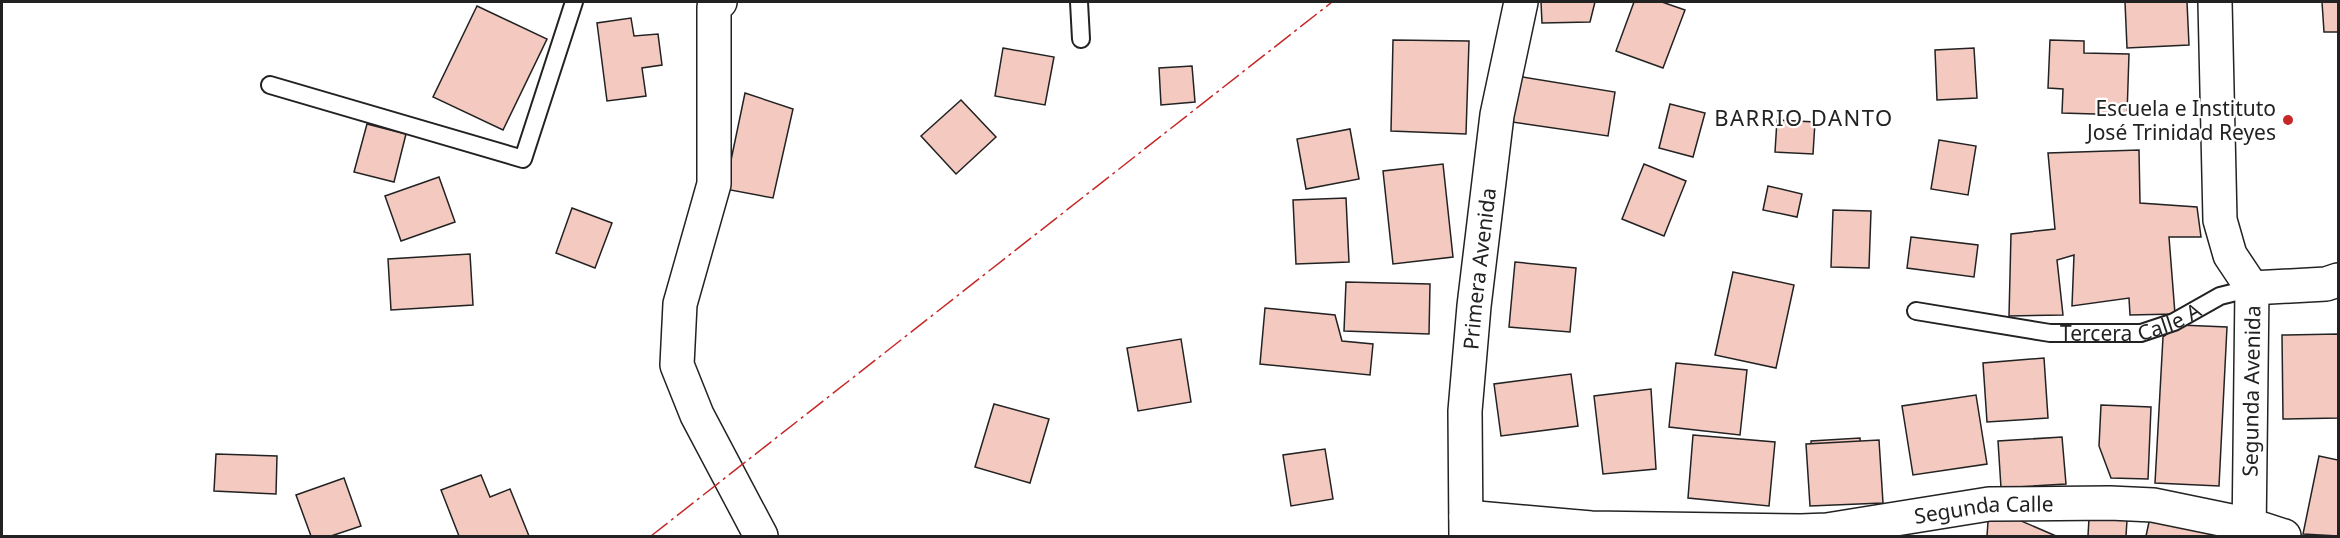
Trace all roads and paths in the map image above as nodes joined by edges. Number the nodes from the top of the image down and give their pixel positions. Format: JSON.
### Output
{"nodes":[{"id":1,"x":574,"y":2,"type":"edge"},
{"id":2,"x":1079,"y":2,"type":"edge"},
{"id":3,"x":1521,"y":2,"type":"edge"},
{"id":4,"x":2216,"y":2,"type":"edge"},
{"id":5,"x":711,"y":3,"type":"edge"},
{"id":6,"x":1081,"y":39,"type":"dead end"},
{"id":7,"x":270,"y":85,"type":"dead end"},
{"id":8,"x":2338,"y":280,"type":"edge"},
{"id":9,"x":2252,"y":288,"type":"junction"},
{"id":10,"x":1916,"y":311,"type":"dead end"},
{"id":11,"x":1466,"y":527,"type":"edge"},
{"id":12,"x":2249,"y":531,"type":"edge"},
{"id":13,"x":1801,"y":534,"type":"edge"},
{"id":14,"x":761,"y":537,"type":"edge"},
{"id":15,"x":2284,"y":537,"type":"edge"}],
"edges":[{"from":1,"to":7,"type":"lane"},
{"from":2,"to":6,"type":"lane"},
{"from":3,"to":11,"type":"street","name":"Primera Avenida"},
{"from":4,"to":9,"type":"street","name":"Segunda Avenida"},
{"from":5,"to":14,"type":"street"},
{"from":8,"to":9,"type":"street","name":"Tercera Calle A"},
{"from":9,"to":10,"type":"lane","name":"Tercera Calle A"},
{"from":9,"to":12,"type":"street","name":"Segunda Avenida"},
{"from":11,"to":13,"type":"street","name":"Segunda Calle"},
{"from":12,"to":13,"type":"street","name":"Segunda Calle"},
{"from":12,"to":15,"type":"street","name":"Segunda Calle"}]}
